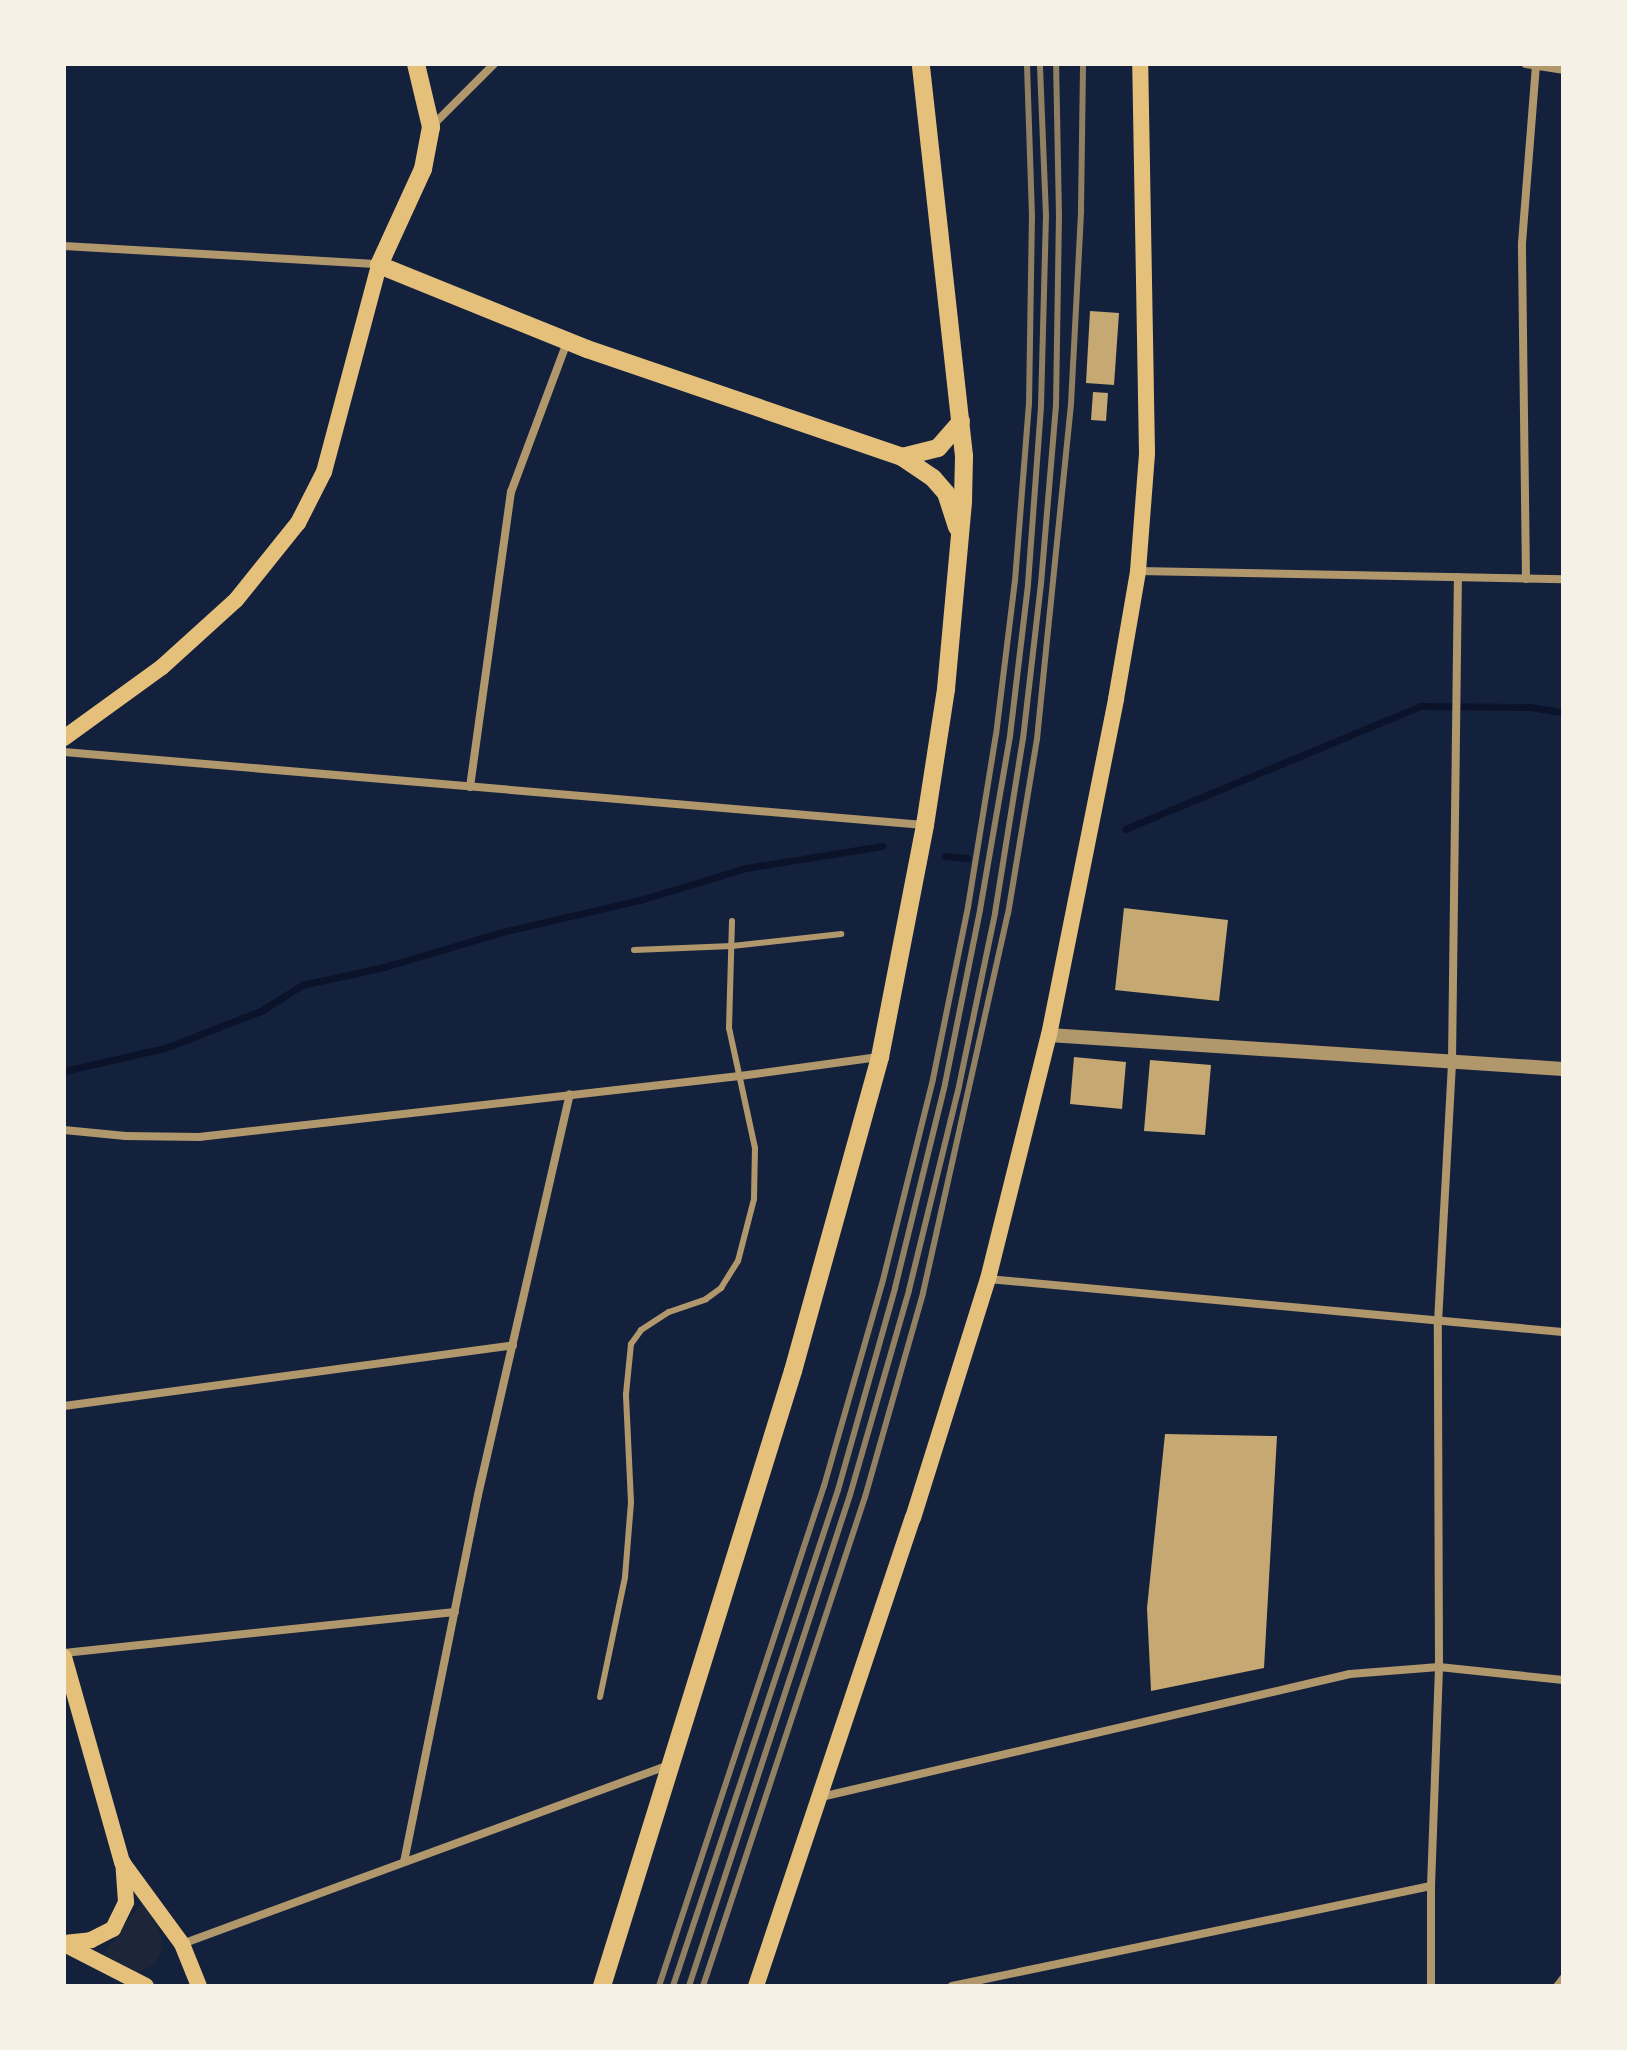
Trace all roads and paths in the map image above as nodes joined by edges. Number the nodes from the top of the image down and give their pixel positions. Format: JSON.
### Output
{"nodes":[{"id":1,"x":416,"y":64,"type":"edge"},
{"id":2,"x":494,"y":64,"type":"edge"},
{"id":3,"x":921,"y":64,"type":"edge"},
{"id":4,"x":1140,"y":64,"type":"edge"},
{"id":5,"x":1526,"y":64,"type":"edge"},
{"id":6,"x":1536,"y":66,"type":"junction"},
{"id":7,"x":1563,"y":70,"type":"edge"},
{"id":8,"x":431,"y":127,"type":"junction"},
{"id":9,"x":64,"y":246,"type":"edge"},
{"id":10,"x":379,"y":265,"type":"junction"},
{"id":11,"x":567,"y":341,"type":"junction"},
{"id":12,"x":961,"y":422,"type":"junction"},
{"id":13,"x":902,"y":457,"type":"junction"},
{"id":14,"x":958,"y":530,"type":"junction"},
{"id":15,"x":1138,"y":571,"type":"junction"},
{"id":16,"x":1458,"y":577,"type":"junction"},
{"id":17,"x":1526,"y":579,"type":"junction"},
{"id":18,"x":1563,"y":579,"type":"edge"},
{"id":19,"x":64,"y":738,"type":"edge"},
{"id":20,"x":64,"y":752,"type":"edge"},
{"id":21,"x":470,"y":787,"type":"junction"},
{"id":22,"x":925,"y":825,"type":"junction"},
{"id":23,"x":732,"y":921,"type":"dead end"},
{"id":24,"x":841,"y":934,"type":"dead end"},
{"id":25,"x":732,"y":946,"type":"junction"},
{"id":26,"x":634,"y":950,"type":"dead end"},
{"id":27,"x":1049,"y":1035,"type":"junction"},
{"id":28,"x":880,"y":1057,"type":"junction"},
{"id":29,"x":1452,"y":1061,"type":"junction"},
{"id":30,"x":1563,"y":1069,"type":"edge"},
{"id":31,"x":740,"y":1076,"type":"junction"},
{"id":32,"x":570,"y":1094,"type":"junction"},
{"id":33,"x":64,"y":1130,"type":"edge"},
{"id":34,"x":988,"y":1279,"type":"junction"},
{"id":35,"x":1438,"y":1322,"type":"junction"},
{"id":36,"x":1563,"y":1332,"type":"edge"},
{"id":37,"x":513,"y":1345,"type":"junction"},
{"id":38,"x":64,"y":1406,"type":"edge"},
{"id":39,"x":455,"y":1612,"type":"junction"},
{"id":40,"x":64,"y":1655,"type":"edge"},
{"id":41,"x":1439,"y":1667,"type":"junction"},
{"id":42,"x":1563,"y":1680,"type":"edge"},
{"id":43,"x":600,"y":1697,"type":"dead end"},
{"id":44,"x":671,"y":1765,"type":"junction"},
{"id":45,"x":821,"y":1797,"type":"junction"},
{"id":46,"x":122,"y":1862,"type":"junction"},
{"id":47,"x":404,"y":1862,"type":"junction"},
{"id":48,"x":1431,"y":1886,"type":"junction"},
{"id":49,"x":64,"y":1943,"type":"edge"},
{"id":50,"x":182,"y":1944,"type":"junction"},
{"id":51,"x":1563,"y":1977,"type":"edge"},
{"id":52,"x":146,"y":1986,"type":"edge"},
{"id":53,"x":192,"y":1986,"type":"edge"},
{"id":54,"x":199,"y":1986,"type":"edge"},
{"id":55,"x":602,"y":1986,"type":"edge"},
{"id":56,"x":756,"y":1986,"type":"edge"},
{"id":57,"x":952,"y":1986,"type":"edge"},
{"id":58,"x":1431,"y":1986,"type":"edge"},
{"id":59,"x":1556,"y":1986,"type":"edge"}],
"edges":[{"from":1,"to":8,"type":"main road"},
{"from":2,"to":8,"type":"street"},
{"from":3,"to":12,"type":"main road"},
{"from":4,"to":15,"type":"main road"},
{"from":5,"to":6,"type":"street"},
{"from":6,"to":7,"type":"street"},
{"from":6,"to":17,"type":"street"},
{"from":8,"to":10,"type":"main road"},
{"from":9,"to":10,"type":"street"},
{"from":10,"to":11,"type":"main road"},
{"from":10,"to":19,"type":"main road"},
{"from":11,"to":13,"type":"main road"},
{"from":11,"to":21,"type":"street"},
{"from":12,"to":13,"type":"main road"},
{"from":12,"to":14,"type":"main road"},
{"from":13,"to":14,"type":"main road"},
{"from":14,"to":22,"type":"main road"},
{"from":15,"to":16,"type":"street"},
{"from":15,"to":27,"type":"main road"},
{"from":16,"to":17,"type":"street"},
{"from":16,"to":29,"type":"street"},
{"from":17,"to":18,"type":"street"},
{"from":20,"to":21,"type":"street"},
{"from":21,"to":22,"type":"street"},
{"from":22,"to":28,"type":"main road"},
{"from":23,"to":25,"type":"lane"},
{"from":24,"to":25,"type":"lane"},
{"from":25,"to":26,"type":"lane"},
{"from":25,"to":31,"type":"lane"},
{"from":27,"to":29,"type":"street"},
{"from":27,"to":34,"type":"main road"},
{"from":28,"to":31,"type":"street"},
{"from":28,"to":44,"type":"main road"},
{"from":29,"to":30,"type":"street"},
{"from":29,"to":35,"type":"street"},
{"from":31,"to":32,"type":"street"},
{"from":31,"to":43,"type":"lane"},
{"from":32,"to":33,"type":"street"},
{"from":32,"to":37,"type":"street"},
{"from":34,"to":35,"type":"street"},
{"from":34,"to":45,"type":"main road"},
{"from":35,"to":36,"type":"street"},
{"from":35,"to":41,"type":"street"},
{"from":37,"to":38,"type":"street"},
{"from":37,"to":39,"type":"street"},
{"from":39,"to":40,"type":"street"},
{"from":39,"to":47,"type":"street"},
{"from":40,"to":46,"type":"main road"},
{"from":41,"to":42,"type":"street"},
{"from":41,"to":45,"type":"street"},
{"from":41,"to":48,"type":"street"},
{"from":44,"to":47,"type":"street"},
{"from":44,"to":55,"type":"main road"},
{"from":45,"to":56,"type":"main road"},
{"from":46,"to":49,"type":"main road"},
{"from":46,"to":50,"type":"main road"},
{"from":47,"to":50,"type":"street"},
{"from":48,"to":57,"type":"street"},
{"from":48,"to":58,"type":"street"},
{"from":49,"to":52,"type":"main road"},
{"from":50,"to":54,"type":"main road"},
{"from":51,"to":59,"type":"lane"},
{"from":53,"to":54,"type":"main road"}]}
